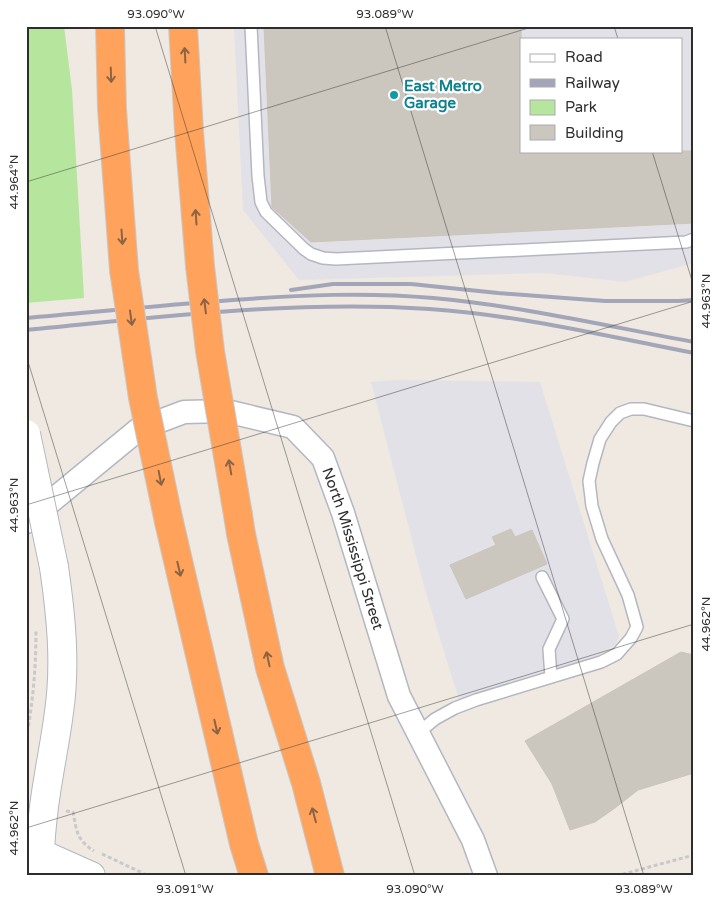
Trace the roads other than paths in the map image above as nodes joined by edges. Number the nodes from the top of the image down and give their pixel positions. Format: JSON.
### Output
{"nodes":[{"id":1,"x":110,"y":26,"type":"edge"},
{"id":2,"x":184,"y":26,"type":"edge"},
{"id":3,"x":251,"y":26,"type":"edge"},
{"id":4,"x":694,"y":239,"type":"edge"},
{"id":5,"x":694,"y":420,"type":"edge"},
{"id":6,"x":26,"y":434,"type":"edge"},
{"id":7,"x":26,"y":522,"type":"edge"},
{"id":8,"x":542,"y":577,"type":"dead end"},
{"id":9,"x":551,"y":677,"type":"junction"},
{"id":10,"x":418,"y":733,"type":"junction"},
{"id":11,"x":35,"y":858,"type":"edge"},
{"id":12,"x":328,"y":869,"type":"edge"},
{"id":13,"x":91,"y":876,"type":"edge"},
{"id":14,"x":254,"y":876,"type":"edge"},
{"id":15,"x":486,"y":876,"type":"edge"}],
"edges":[{"from":1,"to":14,"type":"highway","one_way":true,"bridge":true},
{"from":12,"to":2,"type":"highway","one_way":true,"bridge":true},
{"from":3,"to":4,"type":"lane"},
{"from":5,"to":9,"type":"lane"},
{"from":6,"to":11,"type":"street","bridge":true},
{"from":7,"to":10,"type":"street","name":"North Mississippi Street"},
{"from":8,"to":9,"type":"lane"},
{"from":9,"to":10,"type":"lane"},
{"from":10,"to":15,"type":"street","name":"North Mississippi Street"},
{"from":11,"to":13,"type":"street"}]}
